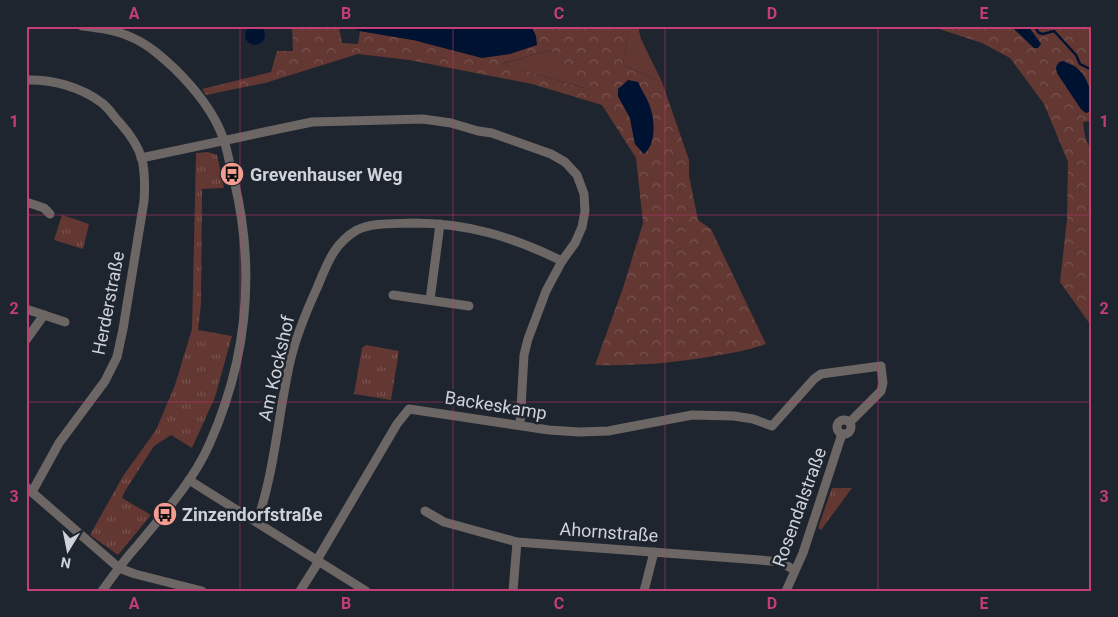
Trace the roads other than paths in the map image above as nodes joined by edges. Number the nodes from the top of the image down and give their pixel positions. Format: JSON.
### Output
{"nodes":[{"id":1,"x":82,"y":26,"type":"edge"},
{"id":2,"x":26,"y":80,"type":"edge"},
{"id":3,"x":224,"y":140,"type":"junction"},
{"id":4,"x":141,"y":158,"type":"junction"},
{"id":5,"x":26,"y":202,"type":"edge"},
{"id":6,"x":50,"y":214,"type":"dead end"},
{"id":7,"x":440,"y":224,"type":"junction"},
{"id":8,"x":562,"y":261,"type":"junction"},
{"id":9,"x":393,"y":295,"type":"dead end"},
{"id":10,"x":430,"y":300,"type":"junction"},
{"id":11,"x":469,"y":306,"type":"dead end"},
{"id":12,"x":26,"y":309,"type":"edge"},
{"id":13,"x":44,"y":315,"type":"junction"},
{"id":14,"x":65,"y":322,"type":"dead end"},
{"id":15,"x":26,"y":340,"type":"edge"},
{"id":16,"x":753,"y":419,"type":"joint"},
{"id":17,"x":520,"y":425,"type":"junction"},
{"id":18,"x":189,"y":480,"type":"junction"},
{"id":19,"x":29,"y":490,"type":"edge"},
{"id":20,"x":425,"y":512,"type":"dead end"},
{"id":21,"x":257,"y":522,"type":"junction"},
{"id":22,"x":517,"y":542,"type":"junction"},
{"id":23,"x":654,"y":552,"type":"junction"},
{"id":24,"x":318,"y":560,"type":"junction"},
{"id":25,"x":119,"y":568,"type":"junction"},
{"id":26,"x":794,"y":570,"type":"junction"},
{"id":27,"x":102,"y":591,"type":"edge"},
{"id":28,"x":202,"y":591,"type":"edge"},
{"id":29,"x":300,"y":591,"type":"edge"},
{"id":30,"x":366,"y":591,"type":"edge"},
{"id":31,"x":514,"y":591,"type":"edge"},
{"id":32,"x":644,"y":591,"type":"edge"},
{"id":33,"x":786,"y":591,"type":"edge"}],
"edges":[{"from":1,"to":3,"type":"street"},
{"from":2,"to":4,"type":"street","name":"Herderstraße"},
{"from":3,"to":4,"type":"street"},
{"from":3,"to":8,"type":"street"},
{"from":3,"to":18,"type":"street"},
{"from":4,"to":19,"type":"street","name":"Herderstraße"},
{"from":5,"to":6,"type":"street"},
{"from":7,"to":8,"type":"street","name":"Am Kockshof"},
{"from":7,"to":10,"type":"street"},
{"from":7,"to":21,"type":"street","name":"Am Kockshof"},
{"from":8,"to":17,"type":"street"},
{"from":9,"to":10,"type":"street"},
{"from":10,"to":11,"type":"street"},
{"from":12,"to":13,"type":"street"},
{"from":13,"to":14,"type":"street"},
{"from":13,"to":15,"type":"street"},
{"from":16,"to":17,"type":"street","name":"Backeskamp"},
{"from":16,"to":26,"type":"street","name":"Rosendalstraße"},
{"from":17,"to":24,"type":"street","name":"Backeskamp"},
{"from":18,"to":21,"type":"street"},
{"from":18,"to":25,"type":"street"},
{"from":19,"to":25,"type":"street"},
{"from":20,"to":22,"type":"street","name":"Ahornstraße"},
{"from":21,"to":24,"type":"street"},
{"from":22,"to":23,"type":"street","name":"Ahornstraße"},
{"from":22,"to":31,"type":"street"},
{"from":23,"to":26,"type":"street","name":"Ahornstraße"},
{"from":23,"to":32,"type":"street"},
{"from":24,"to":29,"type":"street"},
{"from":24,"to":30,"type":"street"},
{"from":25,"to":27,"type":"street"},
{"from":25,"to":28,"type":"street"},
{"from":26,"to":33,"type":"street","name":"Rosendalstraße"}]}
